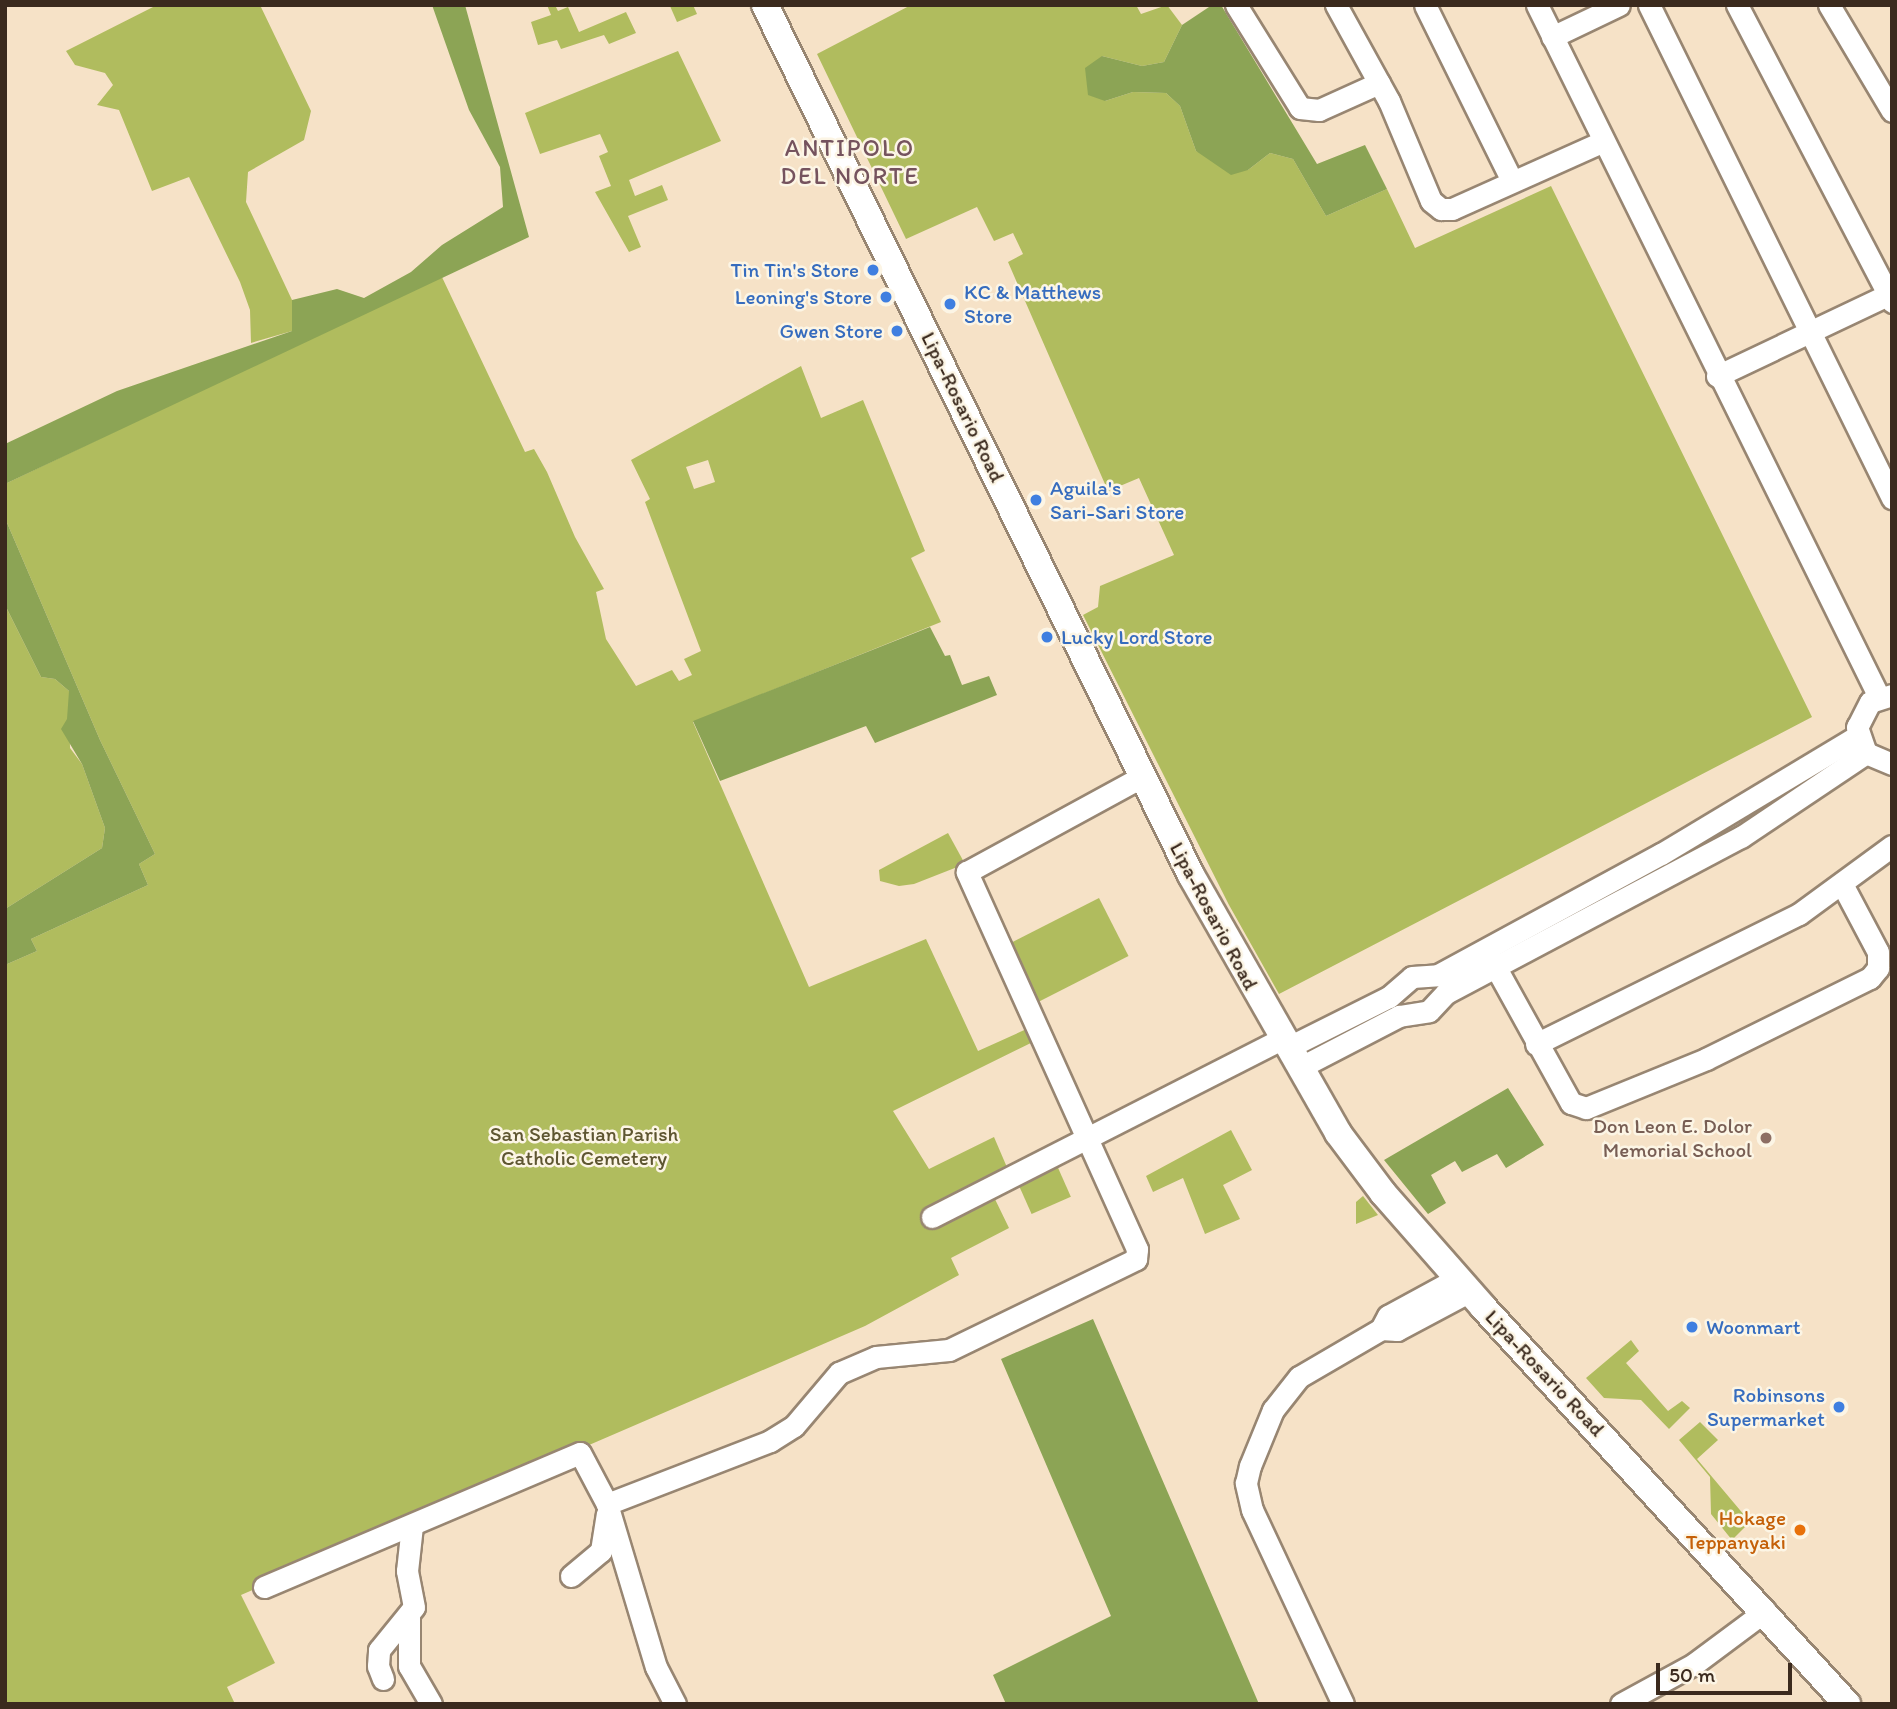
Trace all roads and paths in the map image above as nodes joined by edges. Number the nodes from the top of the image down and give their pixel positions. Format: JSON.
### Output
{"nodes":[{"id":1,"x":765,"y":5,"type":"edge"},
{"id":2,"x":1236,"y":5,"type":"edge"},
{"id":3,"x":1336,"y":5,"type":"edge"},
{"id":4,"x":1425,"y":5,"type":"edge"},
{"id":5,"x":1537,"y":5,"type":"edge"},
{"id":6,"x":1619,"y":5,"type":"edge"},
{"id":7,"x":1649,"y":5,"type":"edge"},
{"id":8,"x":1737,"y":5,"type":"edge"},
{"id":9,"x":1829,"y":5,"type":"edge"},
{"id":10,"x":1552,"y":37,"type":"junction"},
{"id":11,"x":1379,"y":83,"type":"junction"},
{"id":12,"x":1892,"y":111,"type":"edge"},
{"id":13,"x":1602,"y":142,"type":"junction"},
{"id":14,"x":1511,"y":181,"type":"junction"},
{"id":15,"x":1891,"y":296,"type":"edge"},
{"id":16,"x":1810,"y":332,"type":"junction"},
{"id":17,"x":1717,"y":376,"type":"junction"},
{"id":18,"x":1892,"y":498,"type":"edge"},
{"id":19,"x":1885,"y":696,"type":"edge"},
{"id":20,"x":1862,"y":745,"type":"junction"},
{"id":21,"x":1892,"y":764,"type":"edge"},
{"id":22,"x":1141,"y":777,"type":"junction"},
{"id":23,"x":1892,"y":846,"type":"edge"},
{"id":24,"x":1843,"y":886,"type":"junction"},
{"id":25,"x":1490,"y":958,"type":"junction"},
{"id":26,"x":1442,"y":984,"type":"junction"},
{"id":27,"x":1394,"y":1007,"type":"junction"},
{"id":28,"x":1536,"y":1044,"type":"junction"},
{"id":29,"x":1289,"y":1051,"type":"junction"},
{"id":30,"x":1088,"y":1139,"type":"junction"},
{"id":31,"x":932,"y":1217,"type":"dead end"},
{"id":32,"x":1464,"y":1285,"type":"junction"},
{"id":33,"x":607,"y":1504,"type":"junction"},
{"id":34,"x":412,"y":1526,"type":"junction"},
{"id":35,"x":571,"y":1576,"type":"dead end"},
{"id":36,"x":264,"y":1587,"type":"dead end"},
{"id":37,"x":1765,"y":1611,"type":"junction"},
{"id":38,"x":409,"y":1617,"type":"junction"},
{"id":39,"x":383,"y":1679,"type":"dead end"},
{"id":40,"x":431,"y":1704,"type":"edge"},
{"id":41,"x":675,"y":1704,"type":"edge"},
{"id":42,"x":1343,"y":1704,"type":"edge"},
{"id":43,"x":1621,"y":1704,"type":"edge"},
{"id":44,"x":1847,"y":1704,"type":"edge"}],
"edges":[{"from":1,"to":22,"type":"main road","name":"Lipa-Rosario Road"},
{"from":2,"to":11,"type":"street"},
{"from":3,"to":11,"type":"street"},
{"from":4,"to":14,"type":"street"},
{"from":5,"to":10,"type":"street"},
{"from":6,"to":10,"type":"street"},
{"from":7,"to":16,"type":"street"},
{"from":8,"to":15,"type":"street"},
{"from":9,"to":12,"type":"street"},
{"from":10,"to":13,"type":"street"},
{"from":11,"to":14,"type":"street"},
{"from":13,"to":14,"type":"street"},
{"from":13,"to":17,"type":"street"},
{"from":15,"to":16,"type":"street"},
{"from":16,"to":17,"type":"street"},
{"from":16,"to":18,"type":"street"},
{"from":17,"to":19,"type":"street"},
{"from":19,"to":20,"type":"street"},
{"from":20,"to":21,"type":"street"},
{"from":20,"to":25,"type":"street"},
{"from":22,"to":29,"type":"main road","name":"Lipa-Rosario Road"},
{"from":22,"to":30,"type":"street"},
{"from":23,"to":24,"type":"street"},
{"from":24,"to":28,"type":"street"},
{"from":24,"to":28,"type":"street"},
{"from":25,"to":26,"type":"street"},
{"from":25,"to":28,"type":"street"},
{"from":26,"to":27,"type":"street"},
{"from":26,"to":27,"type":"street"},
{"from":27,"to":29,"type":"street"},
{"from":29,"to":30,"type":"street"},
{"from":29,"to":32,"type":"main road","name":"Lipa-Rosario Road"},
{"from":30,"to":31,"type":"street"},
{"from":30,"to":33,"type":"street"},
{"from":32,"to":37,"type":"main road","name":"Lipa-Rosario Road"},
{"from":32,"to":42,"type":"street"},
{"from":33,"to":34,"type":"street"},
{"from":33,"to":35,"type":"street"},
{"from":33,"to":41,"type":"street"},
{"from":34,"to":36,"type":"street"},
{"from":34,"to":38,"type":"street"},
{"from":37,"to":43,"type":"street"},
{"from":37,"to":44,"type":"main road","name":"Lipa-Rosario Road"},
{"from":38,"to":39,"type":"street"},
{"from":38,"to":40,"type":"street"}]}
